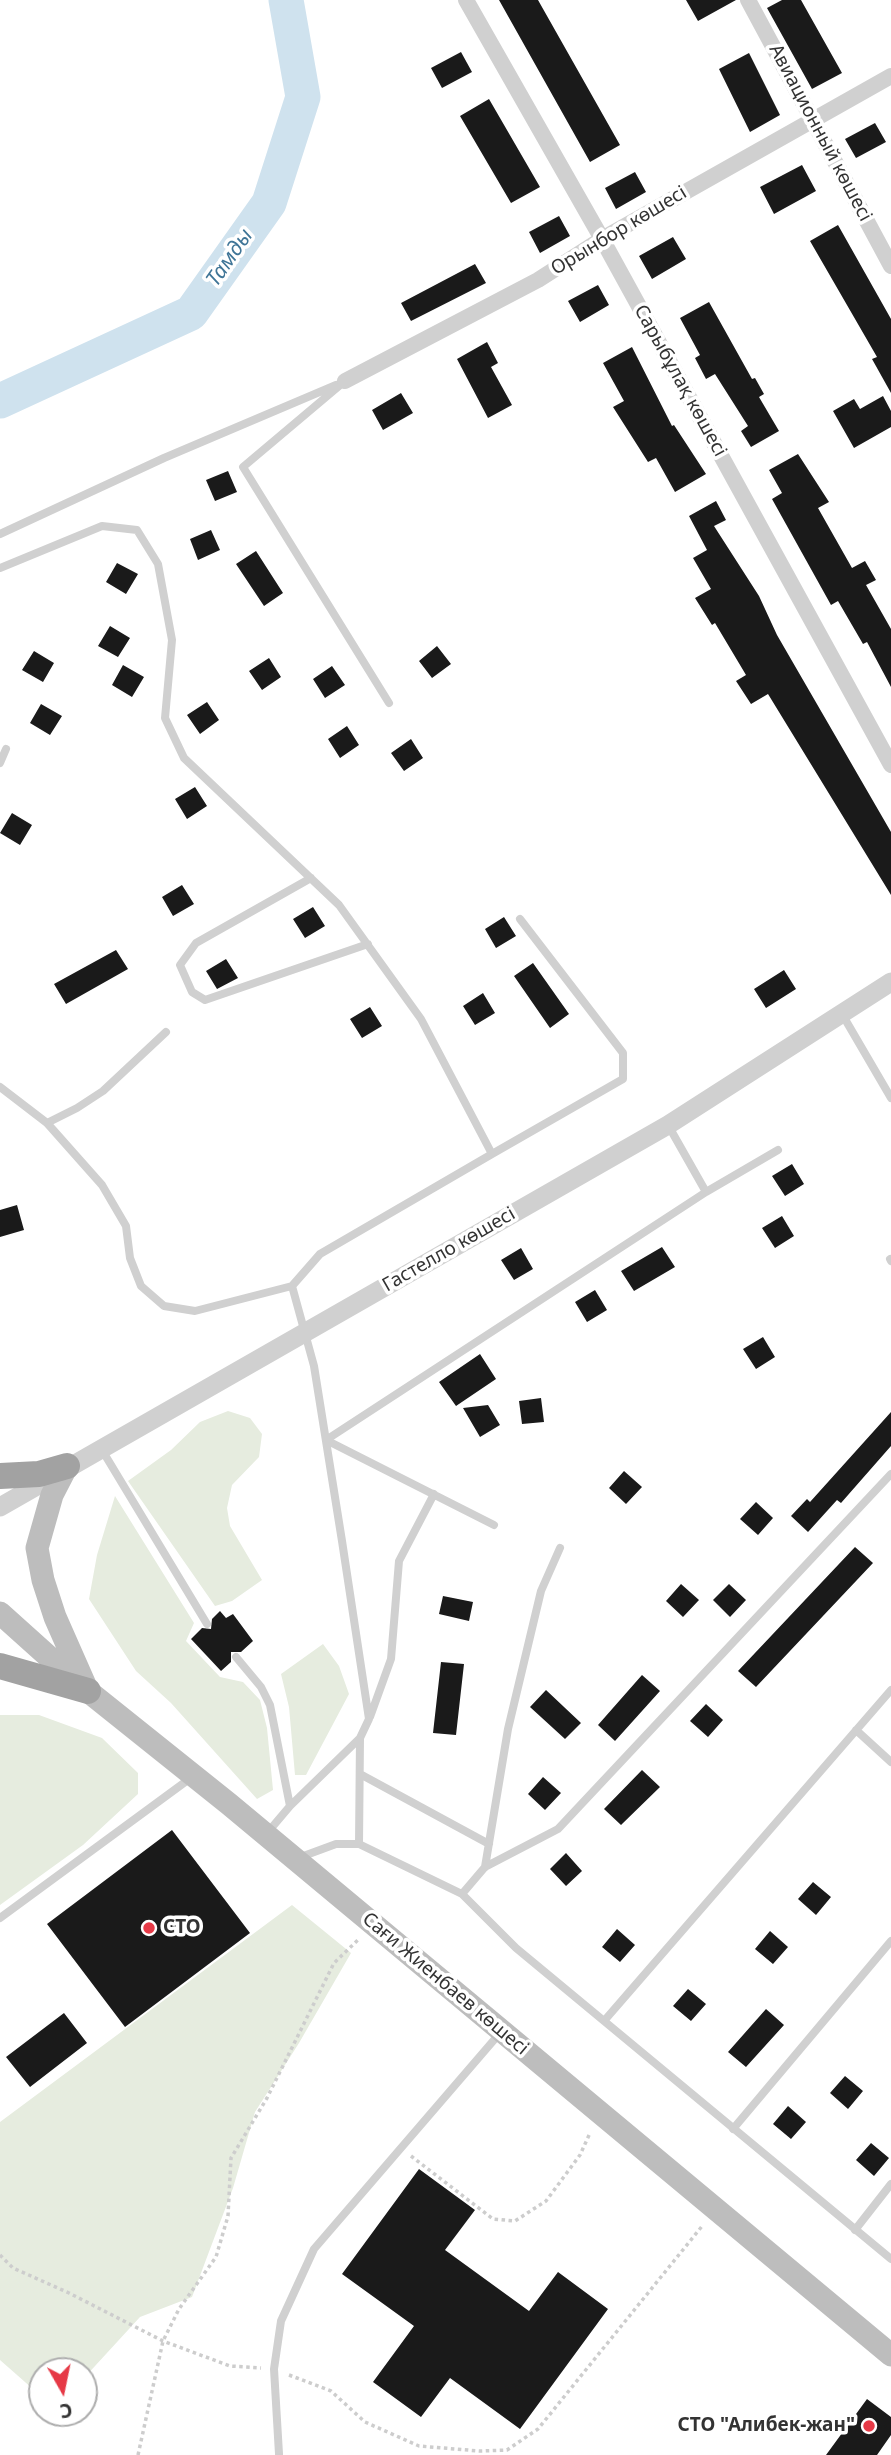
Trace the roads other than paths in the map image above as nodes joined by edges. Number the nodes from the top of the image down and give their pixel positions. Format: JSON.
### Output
{"nodes":[{"id":1,"x":466,"y":0,"type":"edge"},
{"id":2,"x":748,"y":0,"type":"edge"},
{"id":3,"x":891,"y":76,"type":"edge"},
{"id":4,"x":813,"y":119,"type":"junction"},
{"id":5,"x":602,"y":239,"type":"junction"},
{"id":6,"x":891,"y":266,"type":"edge"},
{"id":7,"x":345,"y":382,"type":"junction"},
{"id":8,"x":0,"y":534,"type":"edge"},
{"id":9,"x":0,"y":568,"type":"edge"},
{"id":10,"x":389,"y":703,"type":"dead end"},
{"id":11,"x":6,"y":749,"type":"dead end"},
{"id":12,"x":0,"y":763,"type":"edge"},
{"id":13,"x":891,"y":765,"type":"edge"},
{"id":14,"x":311,"y":878,"type":"junction"},
{"id":15,"x":520,"y":919,"type":"dead end"},
{"id":16,"x":368,"y":944,"type":"junction"},
{"id":17,"x":891,"y":982,"type":"edge"},
{"id":18,"x":842,"y":1014,"type":"junction"},
{"id":19,"x":166,"y":1032,"type":"dead end"},
{"id":20,"x":0,"y":1087,"type":"edge"},
{"id":21,"x":891,"y":1098,"type":"edge"},
{"id":22,"x":47,"y":1123,"type":"junction"},
{"id":23,"x":668,"y":1125,"type":"junction"},
{"id":24,"x":778,"y":1150,"type":"dead end"},
{"id":25,"x":492,"y":1154,"type":"junction"},
{"id":26,"x":706,"y":1192,"type":"junction"},
{"id":27,"x":292,"y":1286,"type":"junction"},
{"id":28,"x":306,"y":1331,"type":"junction"},
{"id":29,"x":326,"y":1440,"type":"junction"},
{"id":30,"x":101,"y":1448,"type":"junction"},
{"id":31,"x":67,"y":1466,"type":"junction"},
{"id":32,"x":891,"y":1474,"type":"edge"},
{"id":33,"x":0,"y":1476,"type":"edge"},
{"id":34,"x":434,"y":1494,"type":"junction"},
{"id":35,"x":0,"y":1507,"type":"edge"},
{"id":36,"x":494,"y":1525,"type":"dead end"},
{"id":37,"x":560,"y":1548,"type":"dead end"},
{"id":38,"x":0,"y":1613,"type":"edge"},
{"id":39,"x":206,"y":1624,"type":"dead end"},
{"id":40,"x":236,"y":1657,"type":"dead end"},
{"id":41,"x":0,"y":1665,"type":"edge"},
{"id":42,"x":891,"y":1690,"type":"edge"},
{"id":43,"x":88,"y":1691,"type":"junction"},
{"id":44,"x":369,"y":1719,"type":"junction"},
{"id":45,"x":856,"y":1730,"type":"junction"},
{"id":46,"x":360,"y":1738,"type":"junction"},
{"id":47,"x":891,"y":1762,"type":"edge"},
{"id":48,"x":360,"y":1774,"type":"junction"},
{"id":49,"x":194,"y":1775,"type":"junction"},
{"id":50,"x":290,"y":1805,"type":"junction"},
{"id":51,"x":266,"y":1835,"type":"junction"},
{"id":52,"x":359,"y":1844,"type":"junction"},
{"id":53,"x":489,"y":1844,"type":"junction"},
{"id":54,"x":295,"y":1859,"type":"junction"},
{"id":55,"x":485,"y":1867,"type":"junction"},
{"id":56,"x":462,"y":1894,"type":"junction"},
{"id":57,"x":0,"y":1918,"type":"edge"},
{"id":58,"x":891,"y":1941,"type":"edge"},
{"id":59,"x":604,"y":2021,"type":"junction"},
{"id":60,"x":502,"y":2031,"type":"junction"},
{"id":61,"x":733,"y":2129,"type":"junction"},
{"id":62,"x":891,"y":2184,"type":"edge"},
{"id":63,"x":855,"y":2230,"type":"junction"},
{"id":64,"x":891,"y":2259,"type":"edge"},
{"id":65,"x":891,"y":2355,"type":"edge"},
{"id":66,"x":279,"y":2454,"type":"edge"}],
"edges":[{"from":1,"to":5,"type":"street","name":"Сарыбұлақ көшесі"},
{"from":2,"to":4,"type":"street","name":"Авиационный көшесі"},
{"from":3,"to":4,"type":"street","name":"Орынбор көшесі"},
{"from":4,"to":5,"type":"street","name":"Орынбор көшесі"},
{"from":4,"to":6,"type":"street","name":"Авиационный көшесі"},
{"from":5,"to":7,"type":"street","name":"Орынбор көшесі"},
{"from":5,"to":13,"type":"street","name":"Сарыбұлақ көшесі"},
{"from":7,"to":8,"type":"lane"},
{"from":7,"to":10,"type":"lane"},
{"from":9,"to":14,"type":"lane"},
{"from":11,"to":12,"type":"lane"},
{"from":14,"to":16,"type":"lane"},
{"from":14,"to":16,"type":"lane"},
{"from":15,"to":25,"type":"lane"},
{"from":16,"to":25,"type":"lane"},
{"from":17,"to":18,"type":"street","name":"Гастелло көшесі"},
{"from":18,"to":21,"type":"lane"},
{"from":18,"to":23,"type":"street","name":"Гастелло көшесі"},
{"from":19,"to":22,"type":"lane"},
{"from":20,"to":22,"type":"lane"},
{"from":22,"to":27,"type":"lane"},
{"from":23,"to":26,"type":"lane"},
{"from":23,"to":28,"type":"street","name":"Гастелло көшесі"},
{"from":24,"to":26,"type":"lane"},
{"from":25,"to":27,"type":"lane"},
{"from":26,"to":29,"type":"lane"},
{"from":27,"to":28,"type":"lane"},
{"from":28,"to":29,"type":"lane"},
{"from":28,"to":30,"type":"street","name":"Гастелло көшесі"},
{"from":29,"to":34,"type":"lane"},
{"from":29,"to":44,"type":"lane"},
{"from":30,"to":31,"type":"street","name":"Гастелло көшесі"},
{"from":30,"to":39,"type":"lane"},
{"from":31,"to":33,"type":"highway"},
{"from":31,"to":35,"type":"street","name":"Гастелло көшесі"},
{"from":31,"to":43,"type":"main road"},
{"from":32,"to":55,"type":"lane"},
{"from":34,"to":36,"type":"lane"},
{"from":34,"to":44,"type":"lane"},
{"from":37,"to":53,"type":"lane"},
{"from":38,"to":43,"type":"main road","name":"Сағи Жиенбаев көшесі"},
{"from":40,"to":50,"type":"lane"},
{"from":41,"to":43,"type":"highway"},
{"from":42,"to":45,"type":"lane"},
{"from":43,"to":49,"type":"main road","name":"Сағи Жиенбаев көшесі"},
{"from":44,"to":46,"type":"lane"},
{"from":45,"to":47,"type":"lane"},
{"from":45,"to":59,"type":"lane"},
{"from":46,"to":48,"type":"lane"},
{"from":46,"to":50,"type":"lane"},
{"from":48,"to":52,"type":"lane"},
{"from":48,"to":53,"type":"lane"},
{"from":49,"to":51,"type":"main road","name":"Сағи Жиенбаев көшесі"},
{"from":49,"to":57,"type":"lane"},
{"from":50,"to":51,"type":"lane"},
{"from":51,"to":54,"type":"main road","name":"Сағи Жиенбаев көшесі"},
{"from":52,"to":54,"type":"lane"},
{"from":52,"to":56,"type":"lane"},
{"from":53,"to":55,"type":"lane"},
{"from":54,"to":60,"type":"main road","name":"Сағи Жиенбаев көшесі"},
{"from":55,"to":56,"type":"lane"},
{"from":56,"to":59,"type":"lane"},
{"from":58,"to":61,"type":"lane"},
{"from":59,"to":61,"type":"lane"},
{"from":60,"to":65,"type":"main road","name":"Сағи Жиенбаев көшесі"},
{"from":60,"to":66,"type":"lane"},
{"from":61,"to":63,"type":"lane"},
{"from":62,"to":63,"type":"lane"},
{"from":63,"to":64,"type":"lane"}]}
